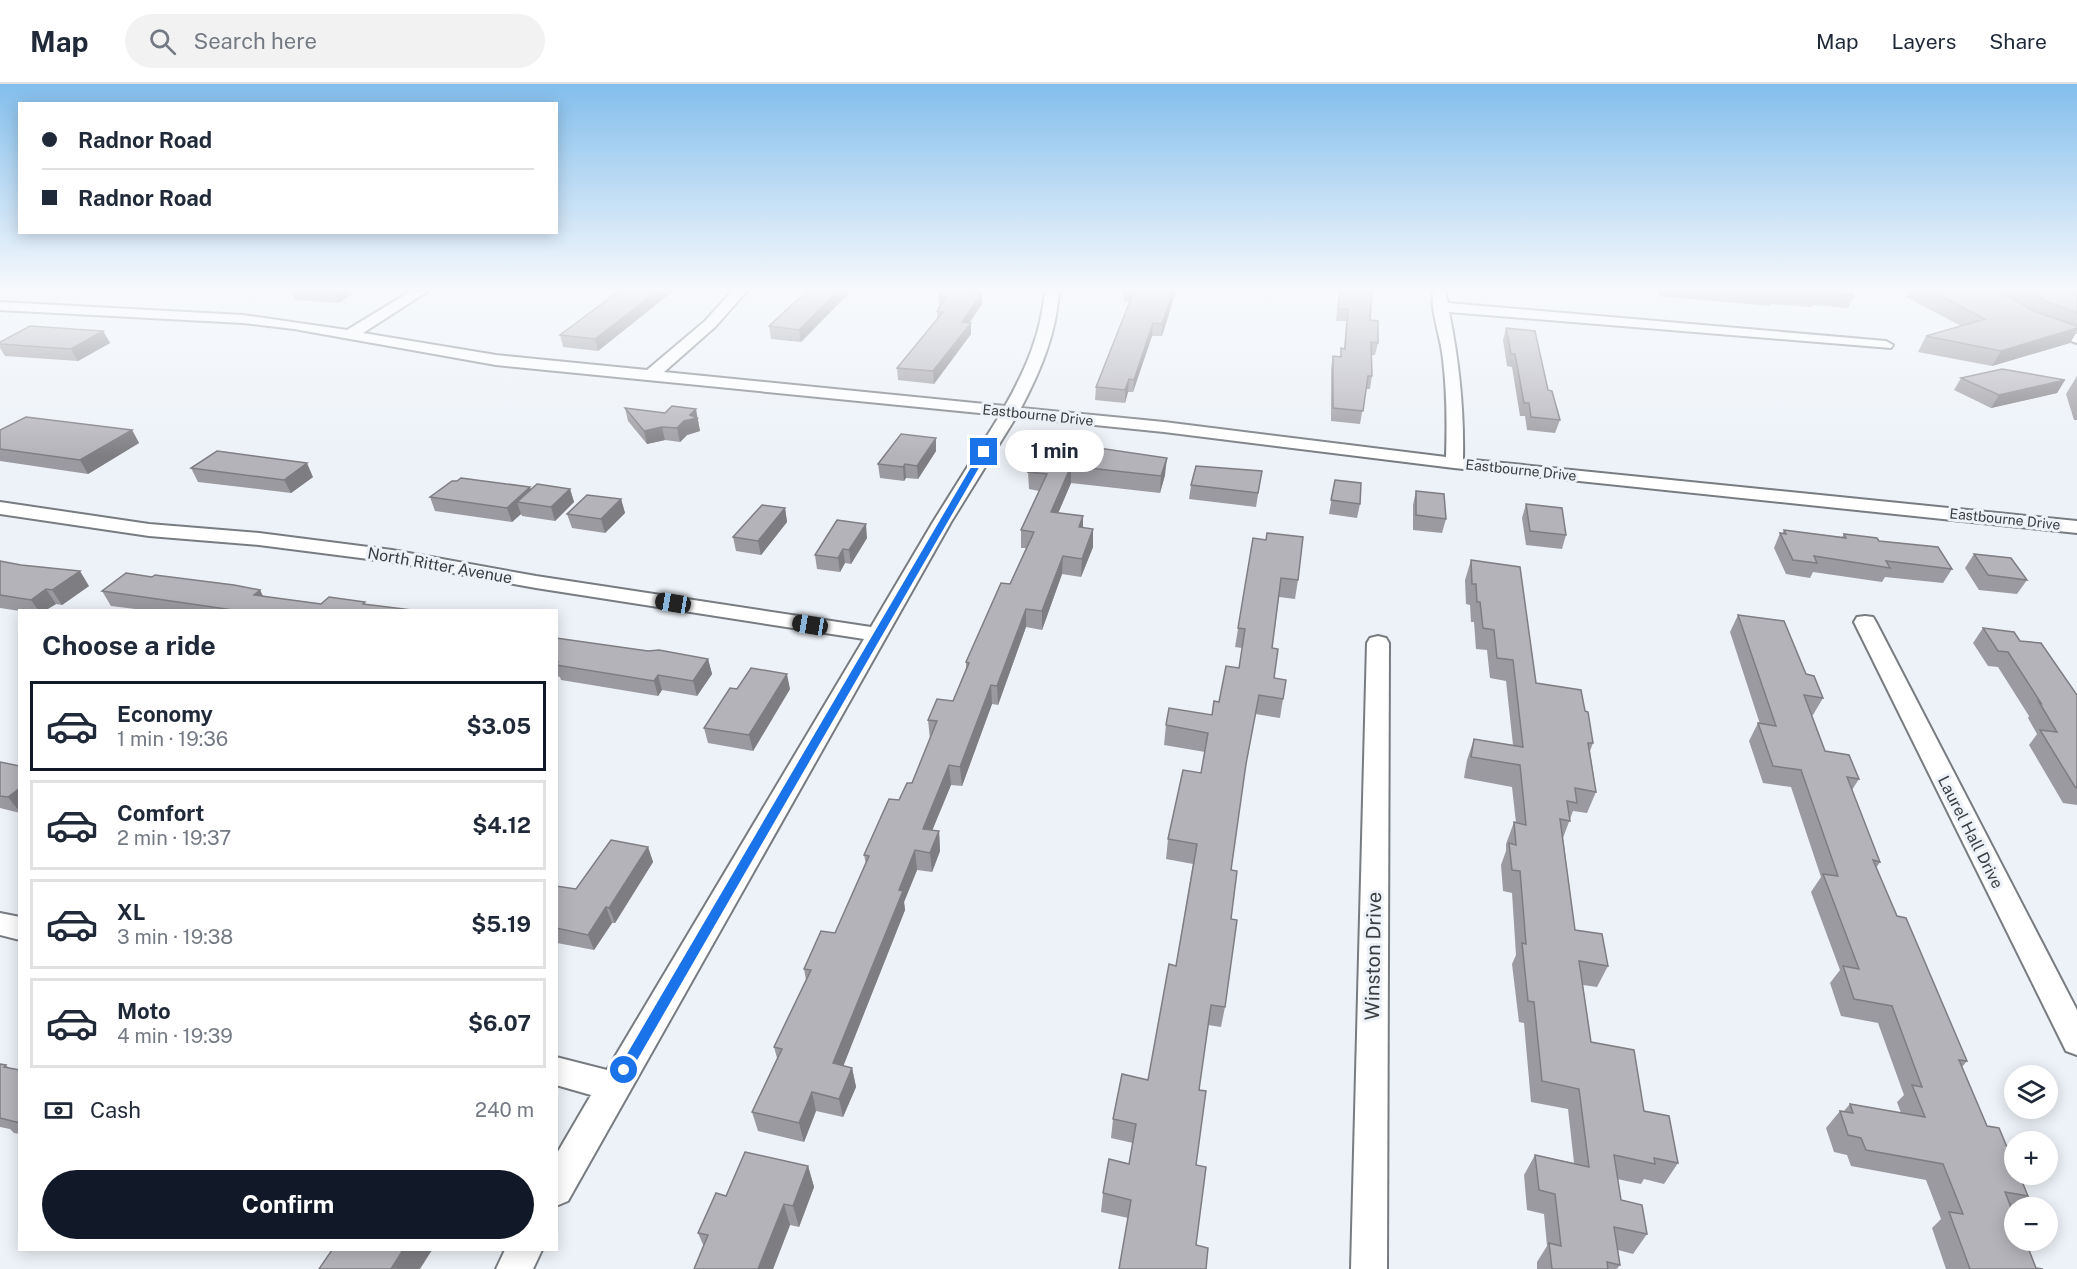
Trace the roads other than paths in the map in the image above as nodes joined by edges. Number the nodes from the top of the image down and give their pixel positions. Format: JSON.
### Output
{"nodes":[{"id":1,"x":415,"y":346,"type":"edge"},
{"id":2,"x":684,"y":346,"type":"edge"},
{"id":3,"x":1042,"y":346,"type":"edge"},
{"id":4,"x":1449,"y":346,"type":"edge"},
{"id":5,"x":650,"y":376,"type":"junction"},
{"id":6,"x":1009,"y":412,"type":"junction"},
{"id":7,"x":1454,"y":463,"type":"junction"},
{"id":8,"x":0,"y":508,"type":"edge"},
{"id":9,"x":2077,"y":527,"type":"edge"},
{"id":10,"x":1865,"y":622,"type":"dead end"},
{"id":11,"x":878,"y":635,"type":"junction"},
{"id":12,"x":1378,"y":643,"type":"dead end"},
{"id":13,"x":0,"y":924,"type":"edge"},
{"id":14,"x":18,"y":928,"type":"edge"},
{"id":15,"x":2077,"y":1041,"type":"edge"},
{"id":16,"x":558,"y":1072,"type":"edge"},
{"id":17,"x":615,"y":1087,"type":"junction"},
{"id":18,"x":558,"y":1186,"type":"edge"},
{"id":19,"x":523,"y":1251,"type":"edge"},
{"id":20,"x":514,"y":1269,"type":"edge"},
{"id":21,"x":1369,"y":1269,"type":"edge"}],
"edges":[{"from":1,"to":5,"type":"street","name":"Eastbourne Drive"},
{"from":2,"to":5,"type":"street"},
{"from":3,"to":6,"type":"street"},
{"from":4,"to":7,"type":"street"},
{"from":5,"to":6,"type":"street","name":"Eastbourne Drive"},
{"from":6,"to":7,"type":"street","name":"Eastbourne Drive"},
{"from":6,"to":11,"type":"street"},
{"from":7,"to":9,"type":"street","name":"Eastbourne Drive"},
{"from":8,"to":11,"type":"street","name":"North Ritter Avenue"},
{"from":10,"to":15,"type":"street","name":"Laurel Hall Drive"},
{"from":11,"to":17,"type":"street"},
{"from":12,"to":21,"type":"street","name":"Winston Drive"},
{"from":13,"to":14,"type":"street"},
{"from":16,"to":17,"type":"street"},
{"from":17,"to":18,"type":"street"},
{"from":19,"to":20,"type":"street"}]}
